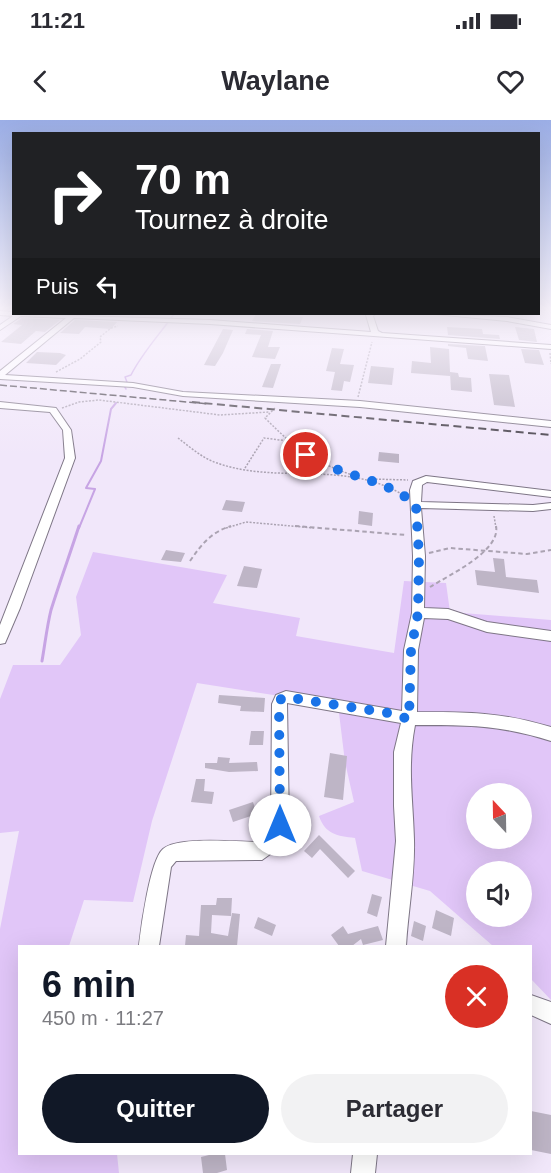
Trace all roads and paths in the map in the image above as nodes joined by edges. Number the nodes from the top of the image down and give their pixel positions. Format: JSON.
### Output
{"nodes":[{"id":1,"x":23,"y":357,"type":"edge"},
{"id":2,"x":83,"y":357,"type":"edge"},
{"id":3,"x":367,"y":357,"type":"edge"},
{"id":4,"x":0,"y":376,"type":"edge"},
{"id":5,"x":33,"y":379,"type":"junction"},
{"id":6,"x":289,"y":400,"type":"junction"},
{"id":7,"x":360,"y":404,"type":"junction"},
{"id":8,"x":0,"y":405,"type":"edge"},
{"id":9,"x":53,"y":410,"type":"junction"},
{"id":10,"x":269,"y":412,"type":"junction"},
{"id":11,"x":551,"y":424,"type":"edge"},
{"id":12,"x":178,"y":438,"type":"dead end"},
{"id":13,"x":288,"y":441,"type":"junction"},
{"id":14,"x":245,"y":468,"type":"junction"},
{"id":15,"x":355,"y":476,"type":"junction"},
{"id":16,"x":365,"y":479,"type":"junction"},
{"id":17,"x":420,"y":480,"type":"junction"},
{"id":18,"x":551,"y":494,"type":"edge"},
{"id":19,"x":416,"y":505,"type":"junction"},
{"id":20,"x":551,"y":506,"type":"edge"},
{"id":21,"x":499,"y":512,"type":"dead end"},
{"id":22,"x":417,"y":535,"type":"junction"},
{"id":23,"x":488,"y":550,"type":"junction"},
{"id":24,"x":551,"y":550,"type":"edge"},
{"id":25,"x":419,"y":556,"type":"junction"},
{"id":26,"x":190,"y":561,"type":"dead end"},
{"id":27,"x":419,"y":596,"type":"junction"},
{"id":28,"x":418,"y":613,"type":"junction"},
{"id":29,"x":551,"y":636,"type":"edge"},
{"id":30,"x":0,"y":639,"type":"edge"},
{"id":31,"x":409,"y":719,"type":"junction"},
{"id":32,"x":551,"y":734,"type":"edge"},
{"id":33,"x":149,"y":945,"type":"edge"},
{"id":34,"x":397,"y":945,"type":"edge"},
{"id":35,"x":532,"y":1005,"type":"edge"},
{"id":36,"x":551,"y":1013,"type":"edge"},
{"id":37,"x":365,"y":1155,"type":"edge"},
{"id":38,"x":363,"y":1173,"type":"edge"}],
"edges":[{"from":1,"to":4,"type":"street"},
{"from":2,"to":5,"type":"path"},
{"from":3,"to":7,"type":"path"},
{"from":4,"to":5,"type":"street"},
{"from":5,"to":6,"type":"street"},
{"from":6,"to":7,"type":"street"},
{"from":6,"to":10,"type":"path"},
{"from":7,"to":11,"type":"street"},
{"from":8,"to":9,"type":"street"},
{"from":9,"to":10,"type":"path"},
{"from":9,"to":30,"type":"street"},
{"from":10,"to":13,"type":"path"},
{"from":12,"to":14,"type":"path"},
{"from":13,"to":14,"type":"path"},
{"from":13,"to":15,"type":"path"},
{"from":14,"to":15,"type":"path"},
{"from":15,"to":16,"type":"path"},
{"from":16,"to":17,"type":"path"},
{"from":16,"to":19,"type":"path"},
{"from":17,"to":18,"type":"street"},
{"from":17,"to":19,"type":"street"},
{"from":19,"to":20,"type":"street"},
{"from":19,"to":22,"type":"street"},
{"from":21,"to":23,"type":"path"},
{"from":22,"to":25,"type":"street"},
{"from":22,"to":26,"type":"path"},
{"from":23,"to":24,"type":"path"},
{"from":23,"to":25,"type":"path"},
{"from":23,"to":27,"type":"path"},
{"from":25,"to":27,"type":"street"},
{"from":27,"to":28,"type":"street"},
{"from":28,"to":29,"type":"street"},
{"from":28,"to":31,"type":"street"},
{"from":31,"to":32,"type":"street"},
{"from":31,"to":33,"type":"street"},
{"from":31,"to":34,"type":"street"},
{"from":35,"to":36,"type":"street"},
{"from":37,"to":38,"type":"street"}]}
